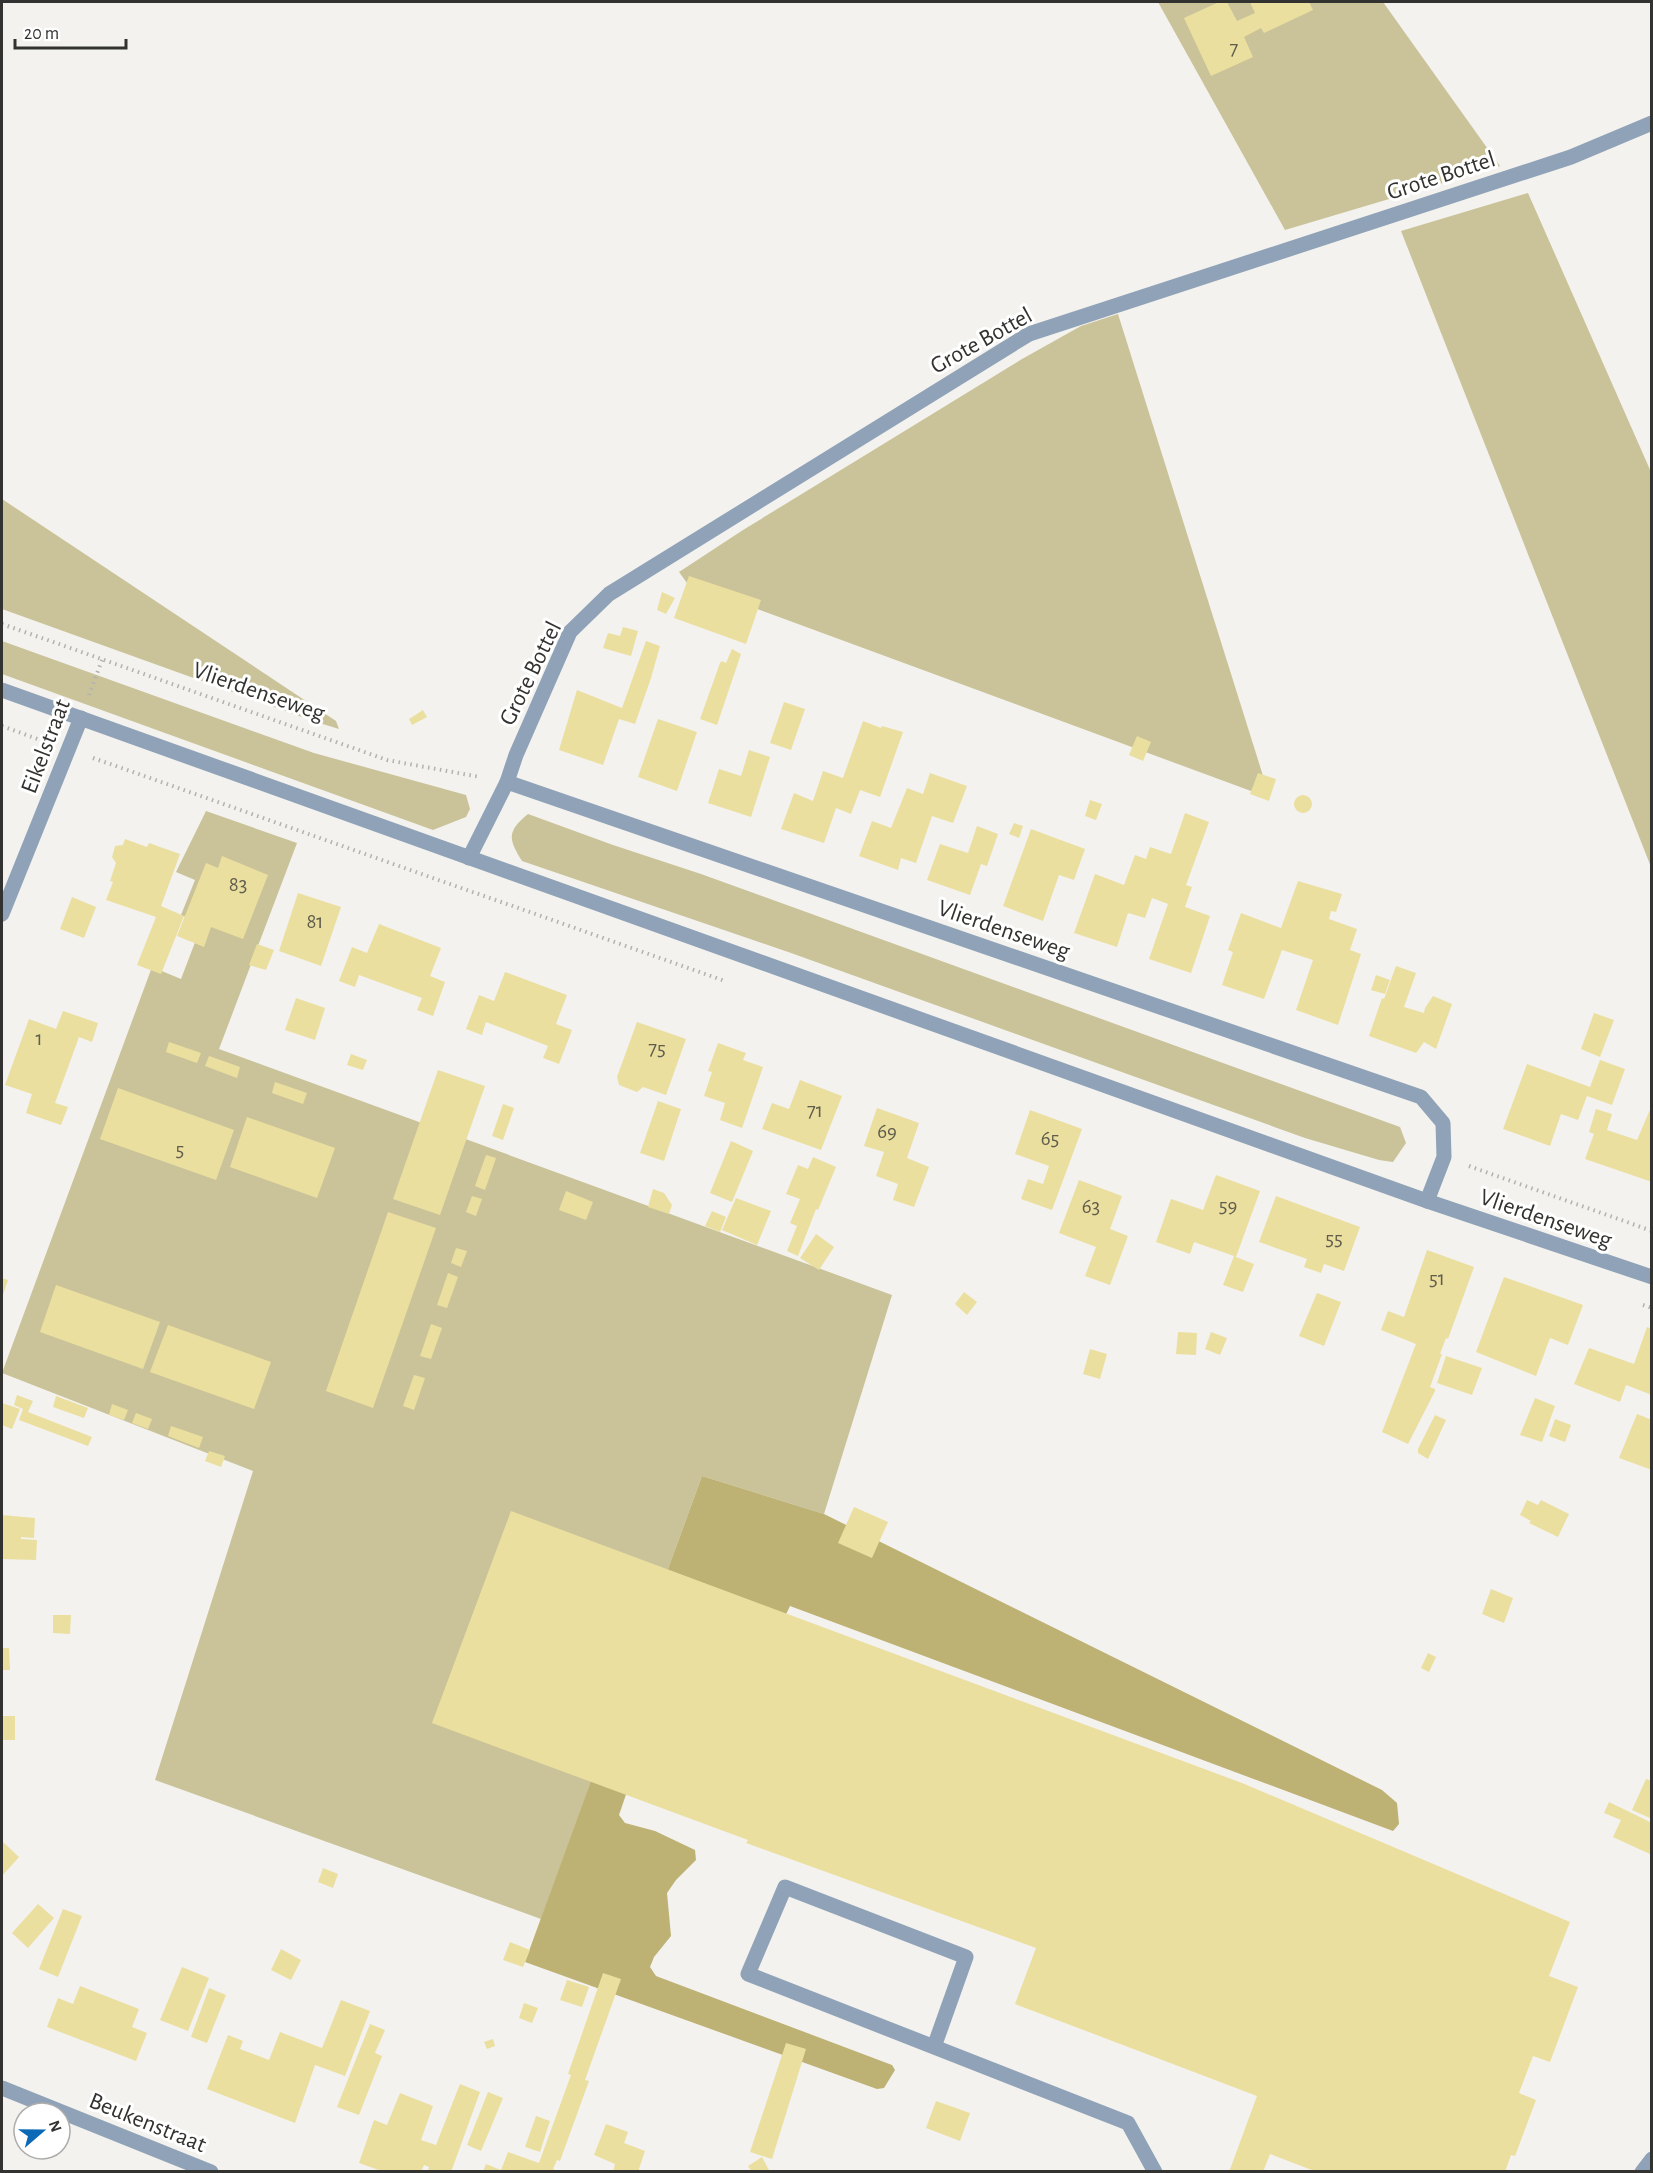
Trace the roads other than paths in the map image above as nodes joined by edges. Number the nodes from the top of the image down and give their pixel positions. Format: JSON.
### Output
{"nodes":[{"id":1,"x":1652,"y":123,"type":"edge"},
{"id":2,"x":2,"y":690,"type":"edge"},
{"id":3,"x":81,"y":718,"type":"junction"},
{"id":4,"x":507,"y":782,"type":"junction"},
{"id":5,"x":469,"y":858,"type":"junction"},
{"id":6,"x":2,"y":914,"type":"edge"},
{"id":7,"x":1427,"y":1201,"type":"junction"},
{"id":8,"x":1652,"y":1277,"type":"edge"},
{"id":9,"x":934,"y":2047,"type":"junction"},
{"id":10,"x":2,"y":2088,"type":"edge"},
{"id":11,"x":1652,"y":2159,"type":"edge"},
{"id":12,"x":211,"y":2172,"type":"edge"},
{"id":13,"x":1155,"y":2172,"type":"edge"},
{"id":14,"x":1642,"y":2172,"type":"edge"}],
"edges":[{"from":1,"to":4,"type":"street","name":"Grote Bottel"},
{"from":2,"to":3,"type":"street","name":"Vlierdenseweg"},
{"from":3,"to":5,"type":"street","name":"Vlierdenseweg"},
{"from":3,"to":6,"type":"street","name":"Eikelstraat"},
{"from":4,"to":5,"type":"street"},
{"from":4,"to":7,"type":"street","name":"Vlierdenseweg"},
{"from":5,"to":7,"type":"street","name":"Vlierdenseweg"},
{"from":7,"to":8,"type":"street","name":"Vlierdenseweg"},
{"from":9,"to":9,"type":"street"},
{"from":9,"to":13,"type":"street"},
{"from":10,"to":12,"type":"street","name":"Beukenstraat"},
{"from":11,"to":14,"type":"street"}]}
